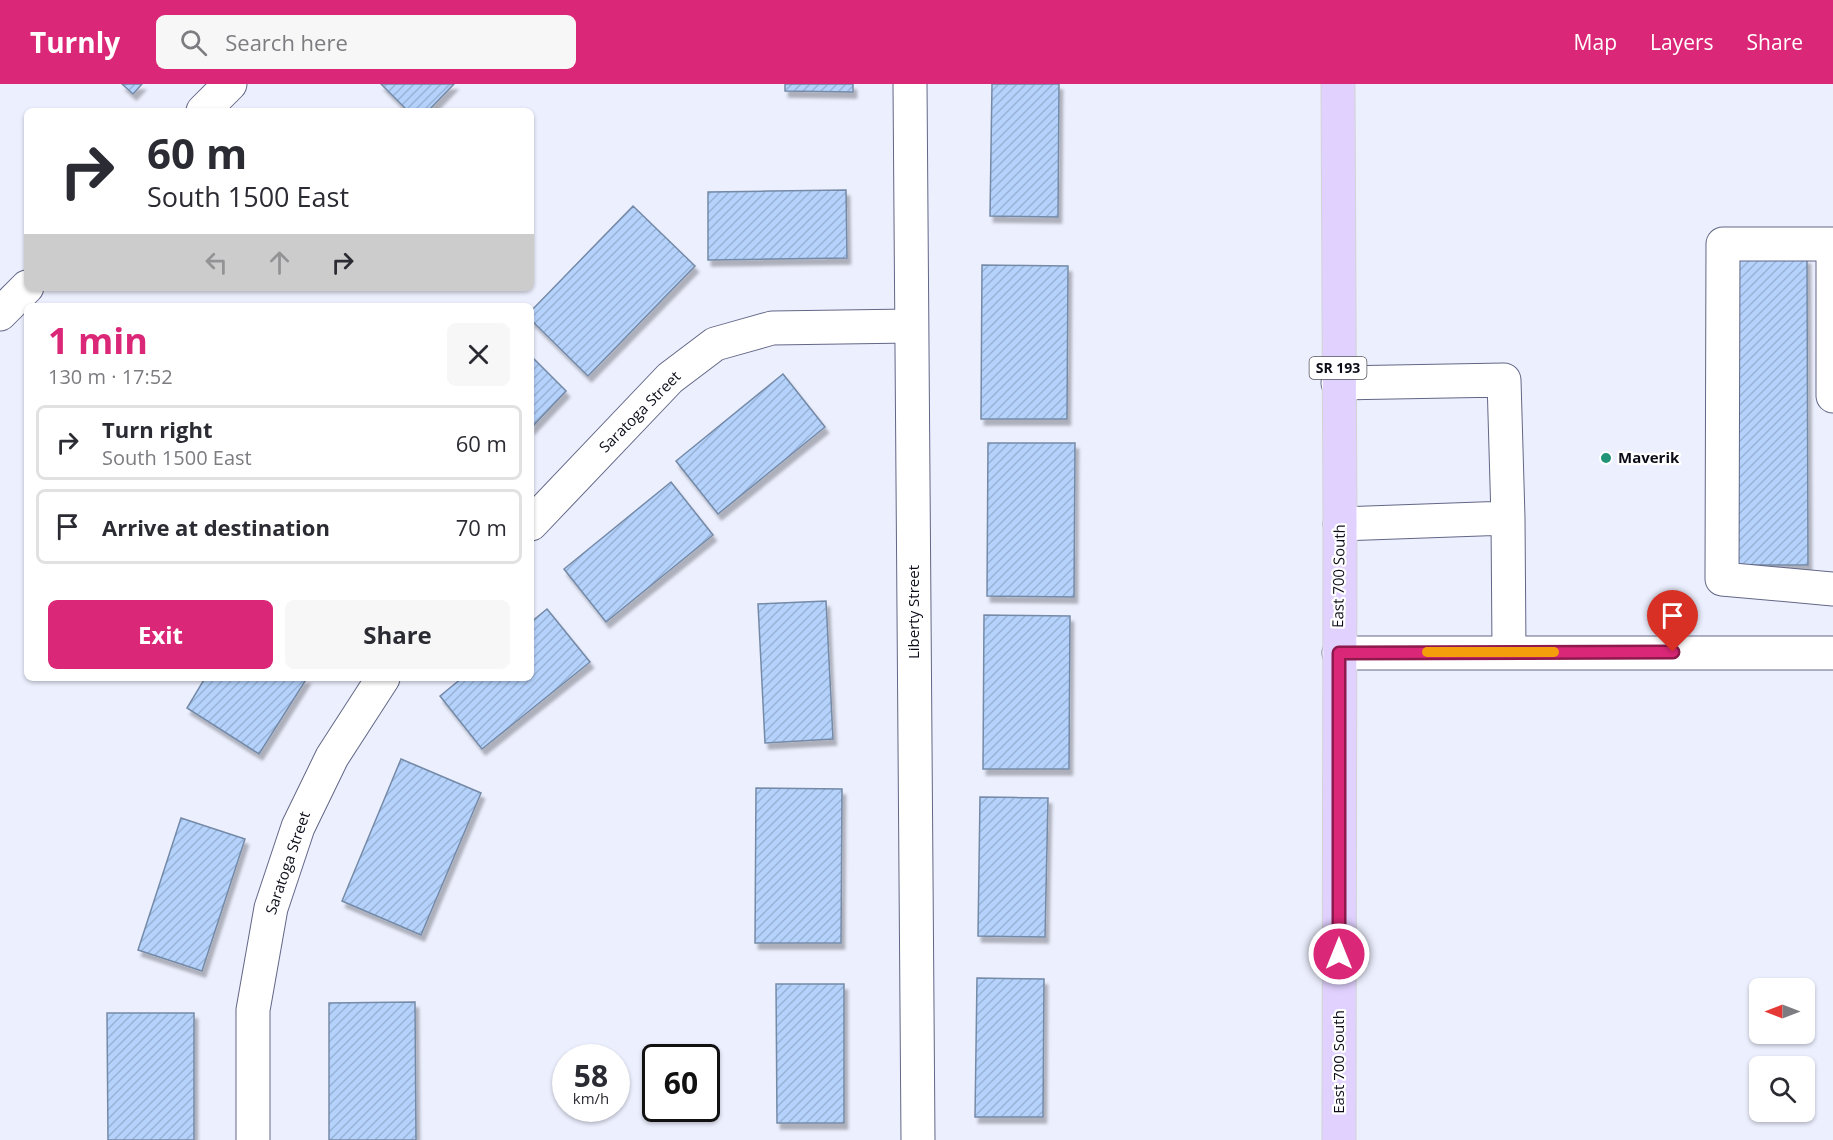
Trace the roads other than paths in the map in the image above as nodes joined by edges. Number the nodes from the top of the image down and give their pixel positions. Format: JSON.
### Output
{"nodes":[{"id":1,"x":230,"y":84,"type":"edge"},
{"id":2,"x":910,"y":84,"type":"edge"},
{"id":3,"x":1338,"y":84,"type":"edge"},
{"id":4,"x":206,"y":108,"type":"edge"},
{"id":5,"x":1832,"y":244,"type":"edge"},
{"id":6,"x":24,"y":290,"type":"edge"},
{"id":7,"x":0,"y":315,"type":"edge"},
{"id":8,"x":911,"y":326,"type":"junction"},
{"id":9,"x":1338,"y":383,"type":"junction"},
{"id":10,"x":1833,"y":396,"type":"edge"},
{"id":11,"x":1508,"y":518,"type":"junction"},
{"id":12,"x":534,"y":521,"type":"edge"},
{"id":13,"x":1340,"y":524,"type":"junction"},
{"id":14,"x":1833,"y":589,"type":"edge"},
{"id":15,"x":1833,"y":647,"type":"edge"},
{"id":16,"x":1509,"y":652,"type":"junction"},
{"id":17,"x":1339,"y":653,"type":"junction"},
{"id":18,"x":381,"y":681,"type":"edge"},
{"id":19,"x":253,"y":1140,"type":"edge"},
{"id":20,"x":918,"y":1140,"type":"edge"},
{"id":21,"x":1339,"y":1140,"type":"edge"}],
"edges":[{"from":1,"to":4,"type":"street"},
{"from":2,"to":8,"type":"street","name":"Liberty Street"},
{"from":3,"to":9,"type":"main road","name":"East 700 South","number":"SR 193"},
{"from":5,"to":10,"type":"street"},
{"from":5,"to":14,"type":"street"},
{"from":6,"to":7,"type":"street"},
{"from":8,"to":12,"type":"street","name":"Saratoga Street"},
{"from":8,"to":20,"type":"street","name":"Liberty Street"},
{"from":9,"to":11,"type":"street"},
{"from":9,"to":13,"type":"main road","name":"East 700 South","number":"SR 193"},
{"from":11,"to":13,"type":"street"},
{"from":11,"to":16,"type":"street"},
{"from":13,"to":17,"type":"main road","name":"East 700 South","number":"SR 193"},
{"from":15,"to":16,"type":"street"},
{"from":16,"to":17,"type":"street"},
{"from":17,"to":21,"type":"main road","name":"East 700 South","number":"SR 193"},
{"from":18,"to":19,"type":"street","name":"Saratoga Street"}]}
